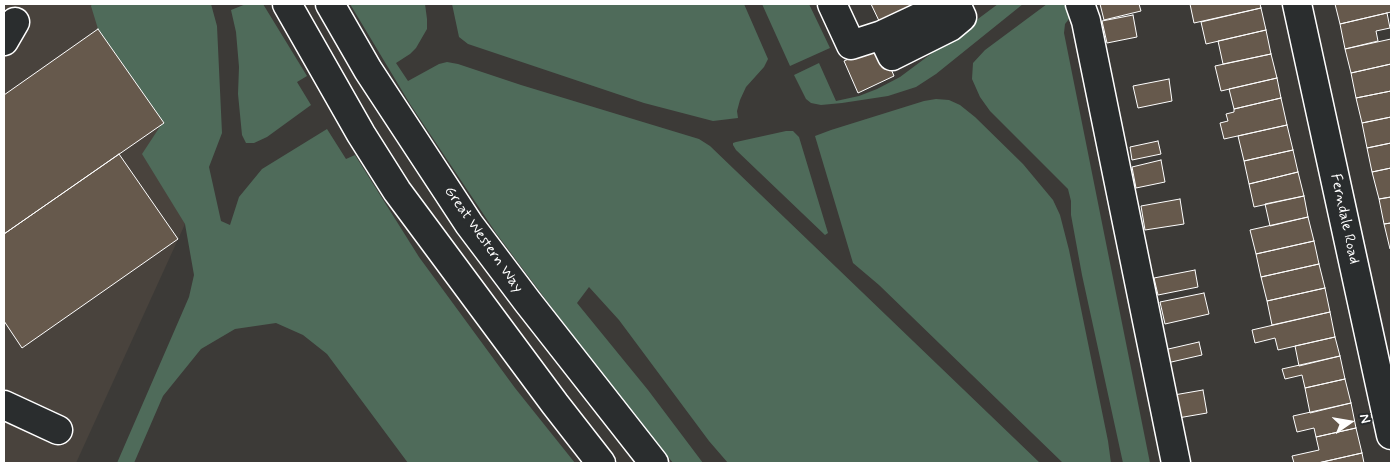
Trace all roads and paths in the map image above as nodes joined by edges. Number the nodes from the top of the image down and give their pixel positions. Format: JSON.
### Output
{"nodes":[{"id":1,"x":287,"y":4,"type":"edge"},
{"id":2,"x":330,"y":4,"type":"edge"},
{"id":3,"x":832,"y":4,"type":"edge"},
{"id":4,"x":948,"y":4,"type":"edge"},
{"id":5,"x":956,"y":4,"type":"edge"},
{"id":6,"x":1080,"y":4,"type":"edge"},
{"id":7,"x":1297,"y":4,"type":"edge"},
{"id":8,"x":882,"y":35,"type":"junction"},
{"id":9,"x":4,"y":405,"type":"edge"},
{"id":10,"x":58,"y":430,"type":"dead end"},
{"id":11,"x":1391,"y":435,"type":"edge"},
{"id":12,"x":601,"y":463,"type":"edge"},
{"id":13,"x":654,"y":463,"type":"edge"},
{"id":14,"x":1176,"y":463,"type":"edge"}],
"edges":[{"from":1,"to":12,"type":"main road"},
{"from":2,"to":13,"type":"main road","name":"Great Western Way"},
{"from":3,"to":8,"type":"main road"},
{"from":4,"to":8,"type":"main road"},
{"from":5,"to":8,"type":"main road"},
{"from":6,"to":14,"type":"main road"},
{"from":7,"to":11,"type":"main road","name":"Ferndale Road"},
{"from":9,"to":10,"type":"main road"}]}
